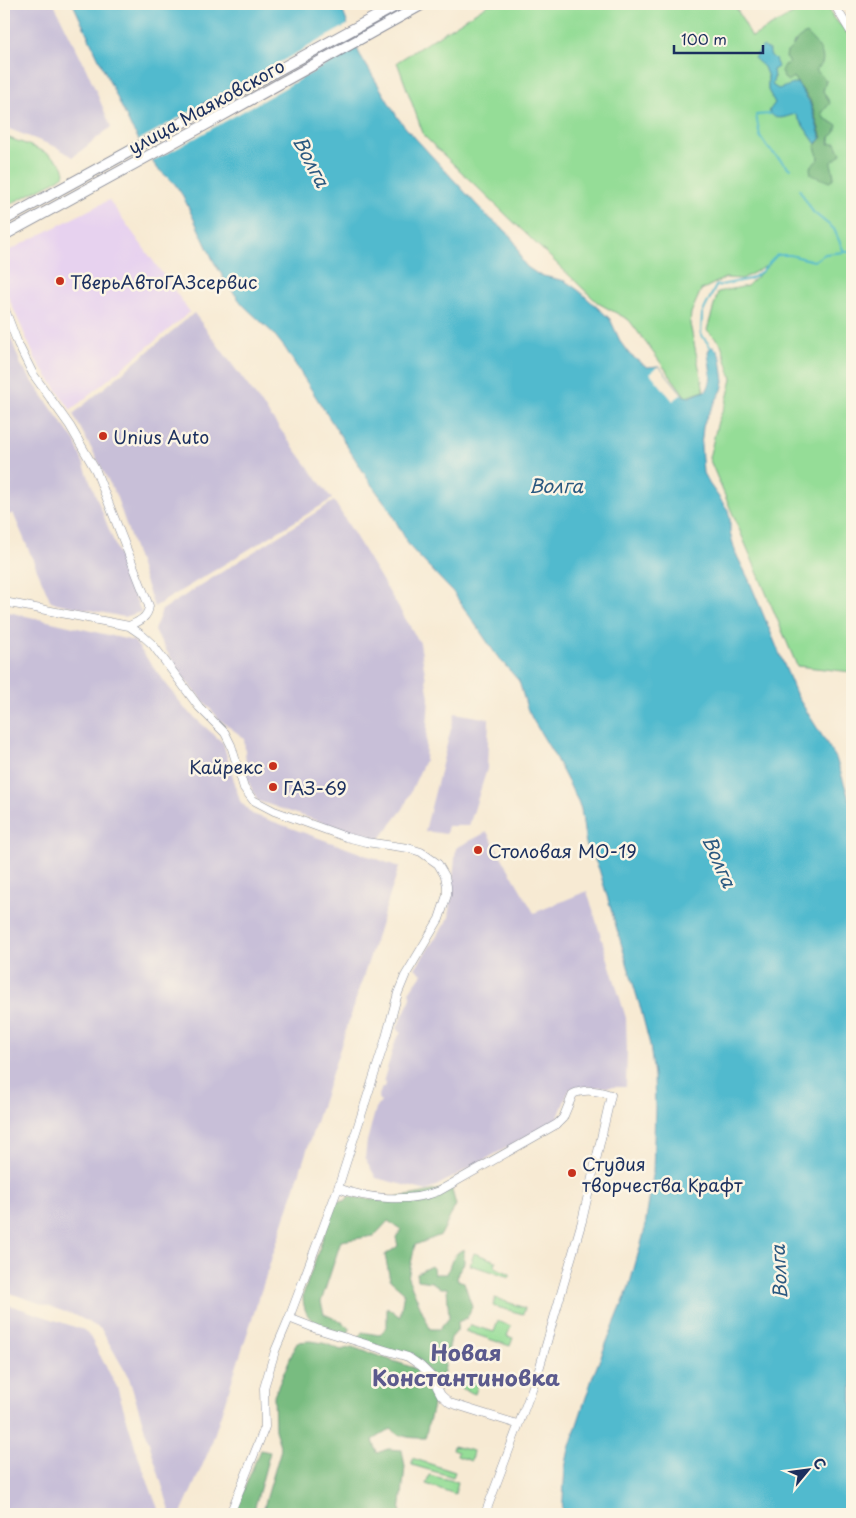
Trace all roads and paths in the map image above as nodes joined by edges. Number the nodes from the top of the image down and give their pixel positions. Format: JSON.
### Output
{"nodes":[{"id":1,"x":399,"y":4,"type":"edge"},
{"id":2,"x":422,"y":4,"type":"edge"},
{"id":3,"x":834,"y":4,"type":"edge"},
{"id":4,"x":852,"y":34,"type":"edge"},
{"id":5,"x":4,"y":220,"type":"edge"},
{"id":6,"x":4,"y":234,"type":"edge"},
{"id":7,"x":4,"y":307,"type":"edge"},
{"id":8,"x":4,"y":602,"type":"edge"},
{"id":9,"x":129,"y":626,"type":"junction"},
{"id":10,"x":338,"y":1188,"type":"junction"},
{"id":11,"x":289,"y":1318,"type":"junction"},
{"id":12,"x":517,"y":1424,"type":"junction"},
{"id":13,"x":230,"y":1514,"type":"edge"},
{"id":14,"x":485,"y":1514,"type":"edge"}],
"edges":[{"from":1,"to":5,"type":"main road","name":"улица Маяковского"},
{"from":2,"to":6,"type":"main road","name":"улица Маяковского"},
{"from":3,"to":4,"type":"street"},
{"from":7,"to":9,"type":"street"},
{"from":8,"to":9,"type":"street"},
{"from":9,"to":10,"type":"street"},
{"from":10,"to":11,"type":"street"},
{"from":10,"to":12,"type":"street"},
{"from":11,"to":12,"type":"street"},
{"from":11,"to":13,"type":"street"},
{"from":12,"to":14,"type":"street"}]}
